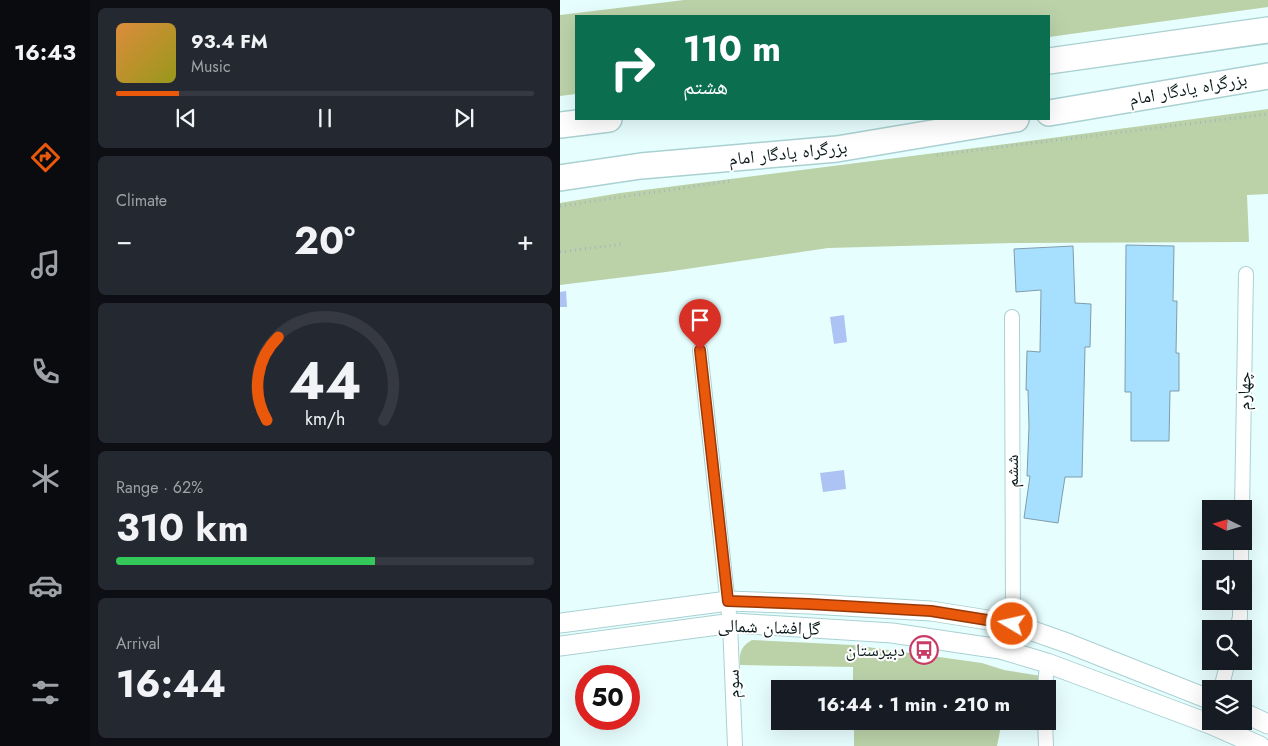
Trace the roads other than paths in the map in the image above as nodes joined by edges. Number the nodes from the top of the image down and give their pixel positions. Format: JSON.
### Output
{"nodes":[{"id":1,"x":1268,"y":30,"type":"edge"},
{"id":2,"x":1050,"y":61,"type":"edge"},
{"id":3,"x":1268,"y":76,"type":"edge"},
{"id":4,"x":1050,"y":113,"type":"edge"},
{"id":5,"x":601,"y":120,"type":"edge"},
{"id":6,"x":1010,"y":120,"type":"edge"},
{"id":7,"x":560,"y":125,"type":"edge"},
{"id":8,"x":560,"y":178,"type":"edge"},
{"id":9,"x":1246,"y":274,"type":"dead end"},
{"id":10,"x":1012,"y":317,"type":"dead end"},
{"id":11,"x":700,"y":350,"type":"dead end"},
{"id":12,"x":1242,"y":500,"type":"edge"},
{"id":13,"x":728,"y":601,"type":"junction"},
{"id":14,"x":560,"y":623,"type":"edge"},
{"id":15,"x":730,"y":623,"type":"junction"},
{"id":16,"x":1012,"y":624,"type":"junction"},
{"id":17,"x":560,"y":646,"type":"edge"},
{"id":18,"x":1005,"y":651,"type":"junction"},
{"id":19,"x":1047,"y":663,"type":"junction"},
{"id":20,"x":1046,"y":680,"type":"edge"},
{"id":21,"x":1202,"y":696,"type":"edge"},
{"id":22,"x":1252,"y":717,"type":"edge"},
{"id":23,"x":1202,"y":719,"type":"edge"},
{"id":24,"x":1268,"y":724,"type":"edge"},
{"id":25,"x":1045,"y":730,"type":"edge"},
{"id":26,"x":1227,"y":730,"type":"edge"},
{"id":27,"x":735,"y":746,"type":"edge"},
{"id":28,"x":1046,"y":746,"type":"edge"},
{"id":29,"x":1260,"y":746,"type":"edge"}],
"edges":[{"from":1,"to":2,"type":"highway"},
{"from":3,"to":4,"type":"highway","name":"بزرگراه یادگار امام"},
{"from":5,"to":7,"type":"highway"},
{"from":6,"to":8,"type":"highway","name":"بزرگراه یادگار امام"},
{"from":9,"to":12,"type":"street","name":"چهارم"},
{"from":10,"to":16,"type":"street","name":"ششم"},
{"from":11,"to":13,"type":"street","name":"سوم"},
{"from":13,"to":14,"type":"main road","name":"گل‌افشان شمالی"},
{"from":13,"to":15,"type":"street","name":"سوم"},
{"from":13,"to":16,"type":"main road","name":"گل‌افشان شمالی"},
{"from":15,"to":17,"type":"main road","name":"گل‌افشان شمالی"},
{"from":15,"to":18,"type":"main road","name":"گل‌افشان شمالی"},
{"from":15,"to":27,"type":"street","name":"سوم"},
{"from":16,"to":18,"type":"street","name":"ششم"},
{"from":16,"to":21,"type":"main road","name":"گل‌افشان شمالی"},
{"from":18,"to":19,"type":"main road","name":"گل‌افشان شمالی"},
{"from":19,"to":20,"type":"street"},
{"from":19,"to":23,"type":"main road","name":"گل‌افشان شمالی"},
{"from":22,"to":24,"type":"main road"},
{"from":25,"to":28,"type":"street"},
{"from":26,"to":29,"type":"main road","name":"گل‌افشان شمالی"}]}
